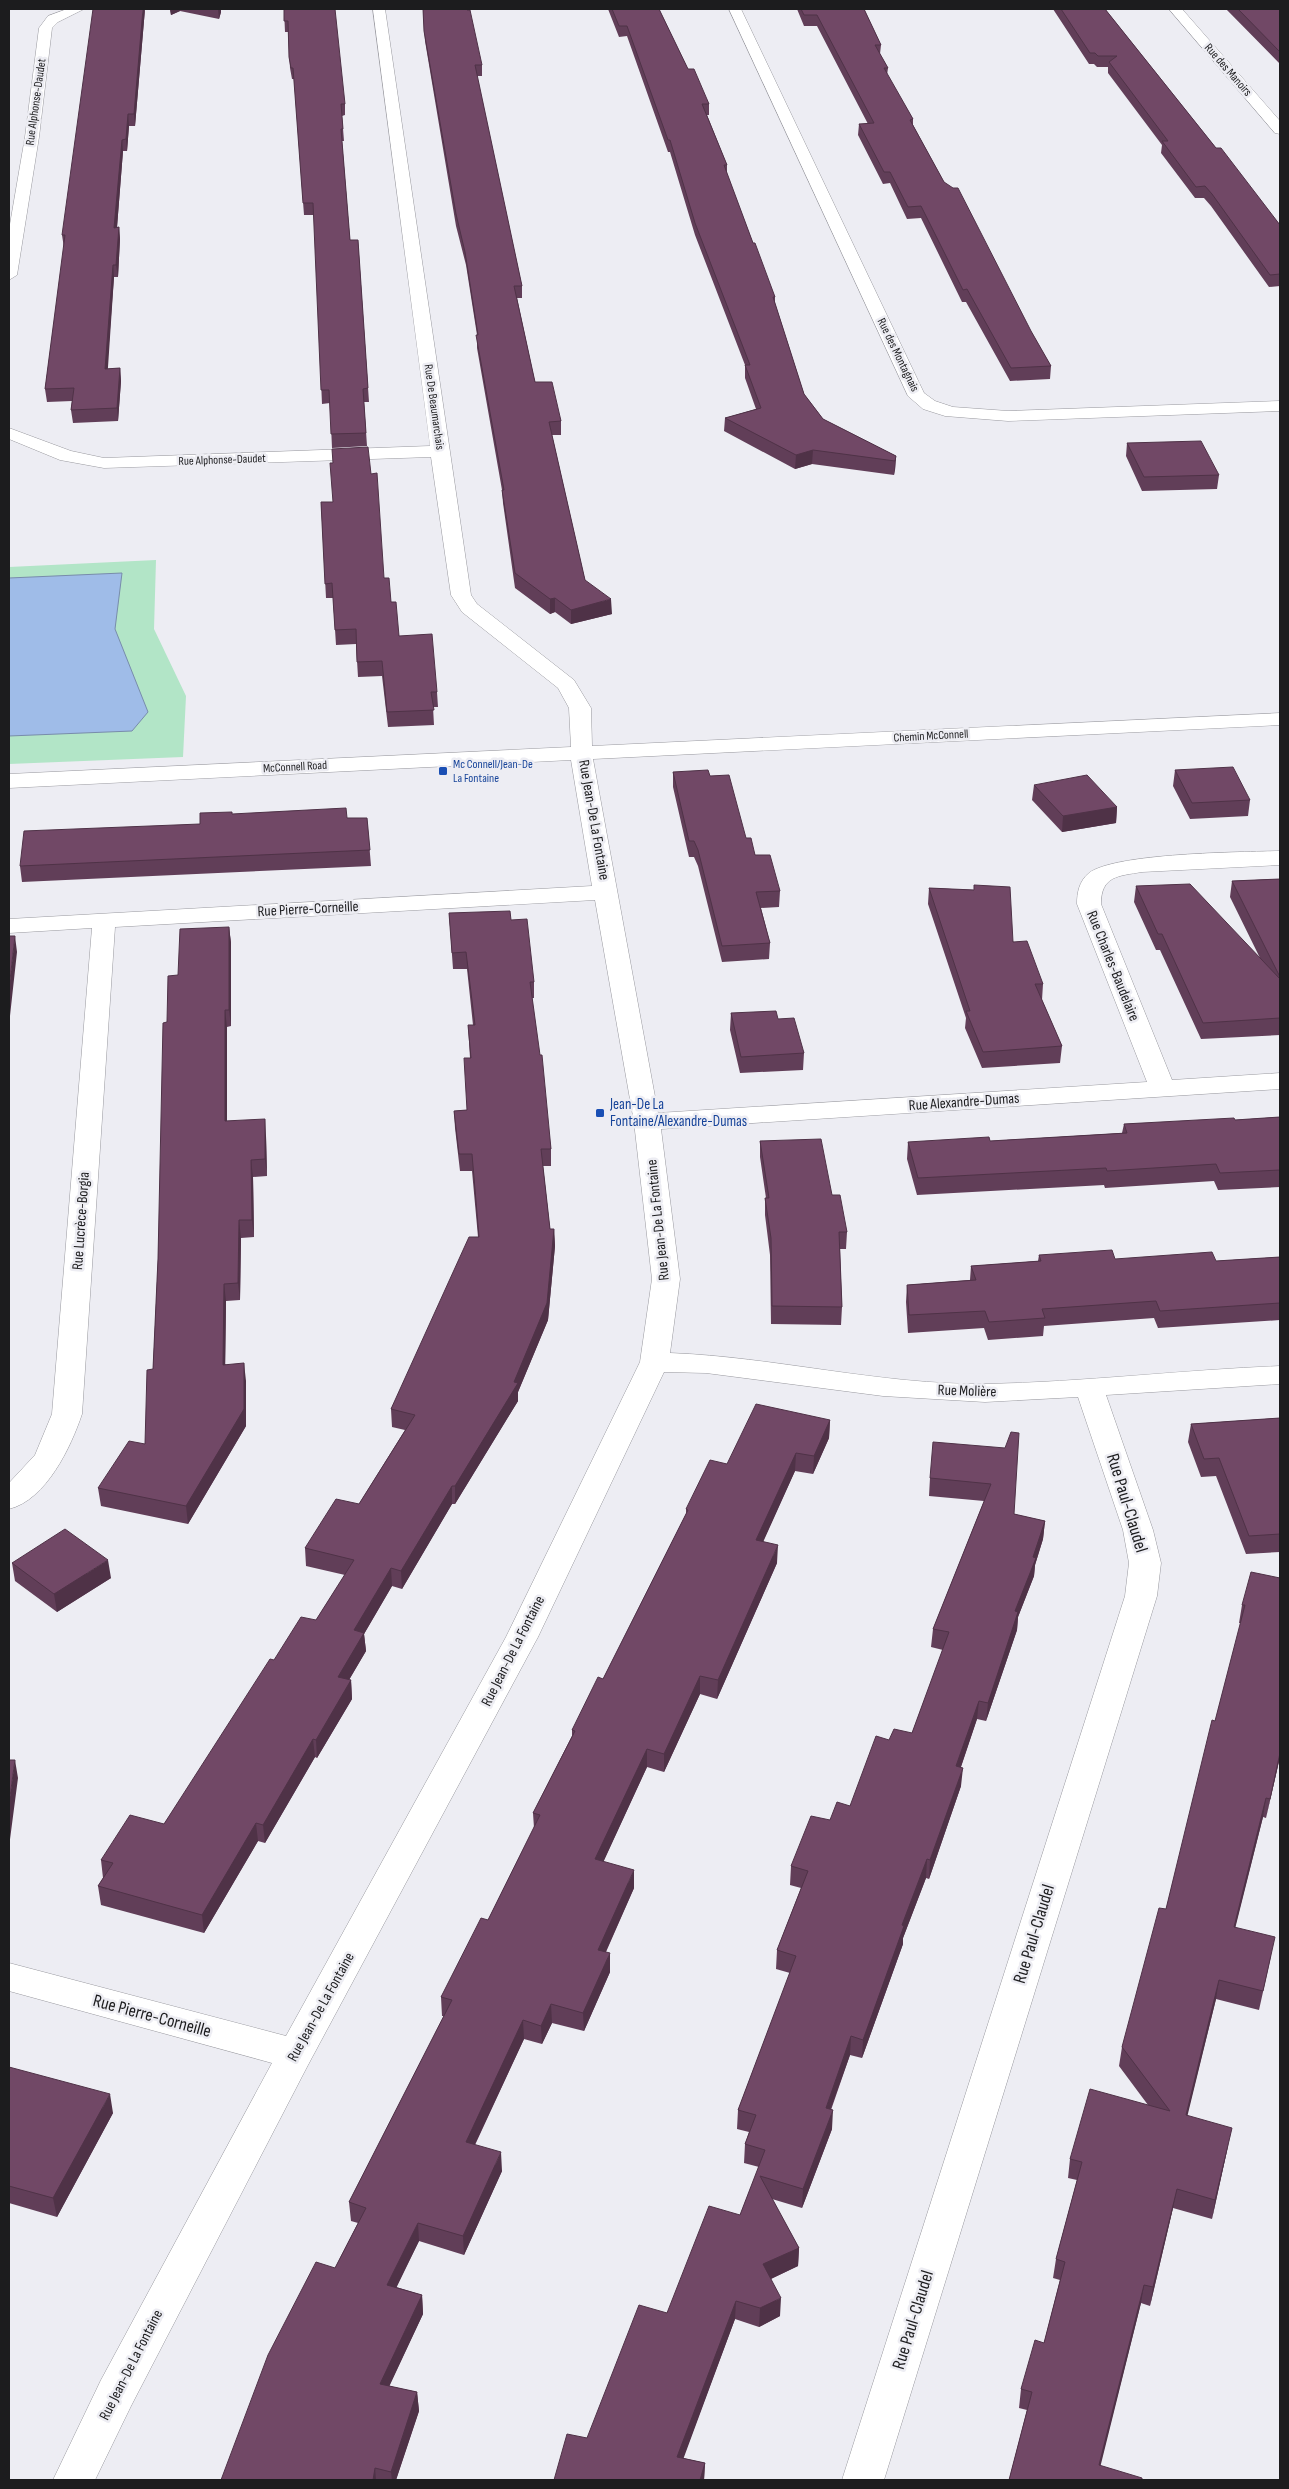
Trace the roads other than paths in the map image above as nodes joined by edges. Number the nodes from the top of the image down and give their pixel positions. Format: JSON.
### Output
{"nodes":[{"id":1,"x":78,"y":9,"type":"edge"},
{"id":2,"x":379,"y":9,"type":"edge"},
{"id":3,"x":735,"y":9,"type":"edge"},
{"id":4,"x":1175,"y":9,"type":"edge"},
{"id":5,"x":1280,"y":130,"type":"edge"},
{"id":6,"x":9,"y":275,"type":"edge"},
{"id":7,"x":1280,"y":406,"type":"edge"},
{"id":8,"x":9,"y":433,"type":"edge"},
{"id":9,"x":440,"y":451,"type":"junction"},
{"id":10,"x":1280,"y":719,"type":"edge"},
{"id":11,"x":582,"y":753,"type":"junction"},
{"id":12,"x":9,"y":781,"type":"edge"},
{"id":13,"x":1280,"y":858,"type":"edge"},
{"id":14,"x":606,"y":892,"type":"junction"},
{"id":15,"x":104,"y":922,"type":"junction"},
{"id":16,"x":9,"y":926,"type":"edge"},
{"id":17,"x":1280,"y":1081,"type":"edge"},
{"id":18,"x":1162,"y":1088,"type":"junction"},
{"id":19,"x":647,"y":1122,"type":"junction"},
{"id":20,"x":654,"y":1362,"type":"junction"},
{"id":21,"x":1280,"y":1375,"type":"edge"},
{"id":22,"x":1089,"y":1387,"type":"junction"},
{"id":23,"x":9,"y":1500,"type":"edge"},
{"id":24,"x":9,"y":1977,"type":"edge"},
{"id":25,"x":295,"y":2054,"type":"junction"},
{"id":26,"x":74,"y":2480,"type":"edge"},
{"id":27,"x":863,"y":2480,"type":"edge"}],
"edges":[{"from":1,"to":6,"type":"street","name":"Rue Alphonse-Daudet"},
{"from":2,"to":9,"type":"street","name":"Rue De Beaumarchais"},
{"from":3,"to":7,"type":"street","name":"Rue des Montagnais"},
{"from":4,"to":5,"type":"street","name":"Rue des Manoirs"},
{"from":8,"to":9,"type":"street","name":"Rue Alphonse-Daudet"},
{"from":9,"to":11,"type":"street","name":"Rue De Beaumarchais"},
{"from":10,"to":11,"type":"street","name":"Chemin McConnell"},
{"from":11,"to":12,"type":"street","name":"McConnell Road"},
{"from":11,"to":14,"type":"street","name":"Rue Jean-De La Fontaine"},
{"from":13,"to":18,"type":"street","name":"Rue Charles-Baudelaire"},
{"from":14,"to":15,"type":"street","name":"Rue Pierre-Corneille"},
{"from":14,"to":19,"type":"street","name":"Rue Jean-De La Fontaine"},
{"from":15,"to":16,"type":"street","name":"Rue Pierre-Corneille"},
{"from":15,"to":23,"type":"street","name":"Rue Lucrèce-Borgia"},
{"from":17,"to":18,"type":"street","name":"Rue Alexandre-Dumas"},
{"from":18,"to":19,"type":"street","name":"Rue Alexandre-Dumas"},
{"from":19,"to":20,"type":"street","name":"Rue Jean-De La Fontaine"},
{"from":20,"to":22,"type":"street","name":"Rue Molière"},
{"from":20,"to":25,"type":"street","name":"Rue Jean-De La Fontaine"},
{"from":21,"to":22,"type":"street","name":"Rue Molière"},
{"from":22,"to":27,"type":"street","name":"Rue Paul-Claudel"},
{"from":24,"to":25,"type":"street","name":"Rue Pierre-Corneille"},
{"from":25,"to":26,"type":"street","name":"Rue Jean-De La Fontaine"}]}
